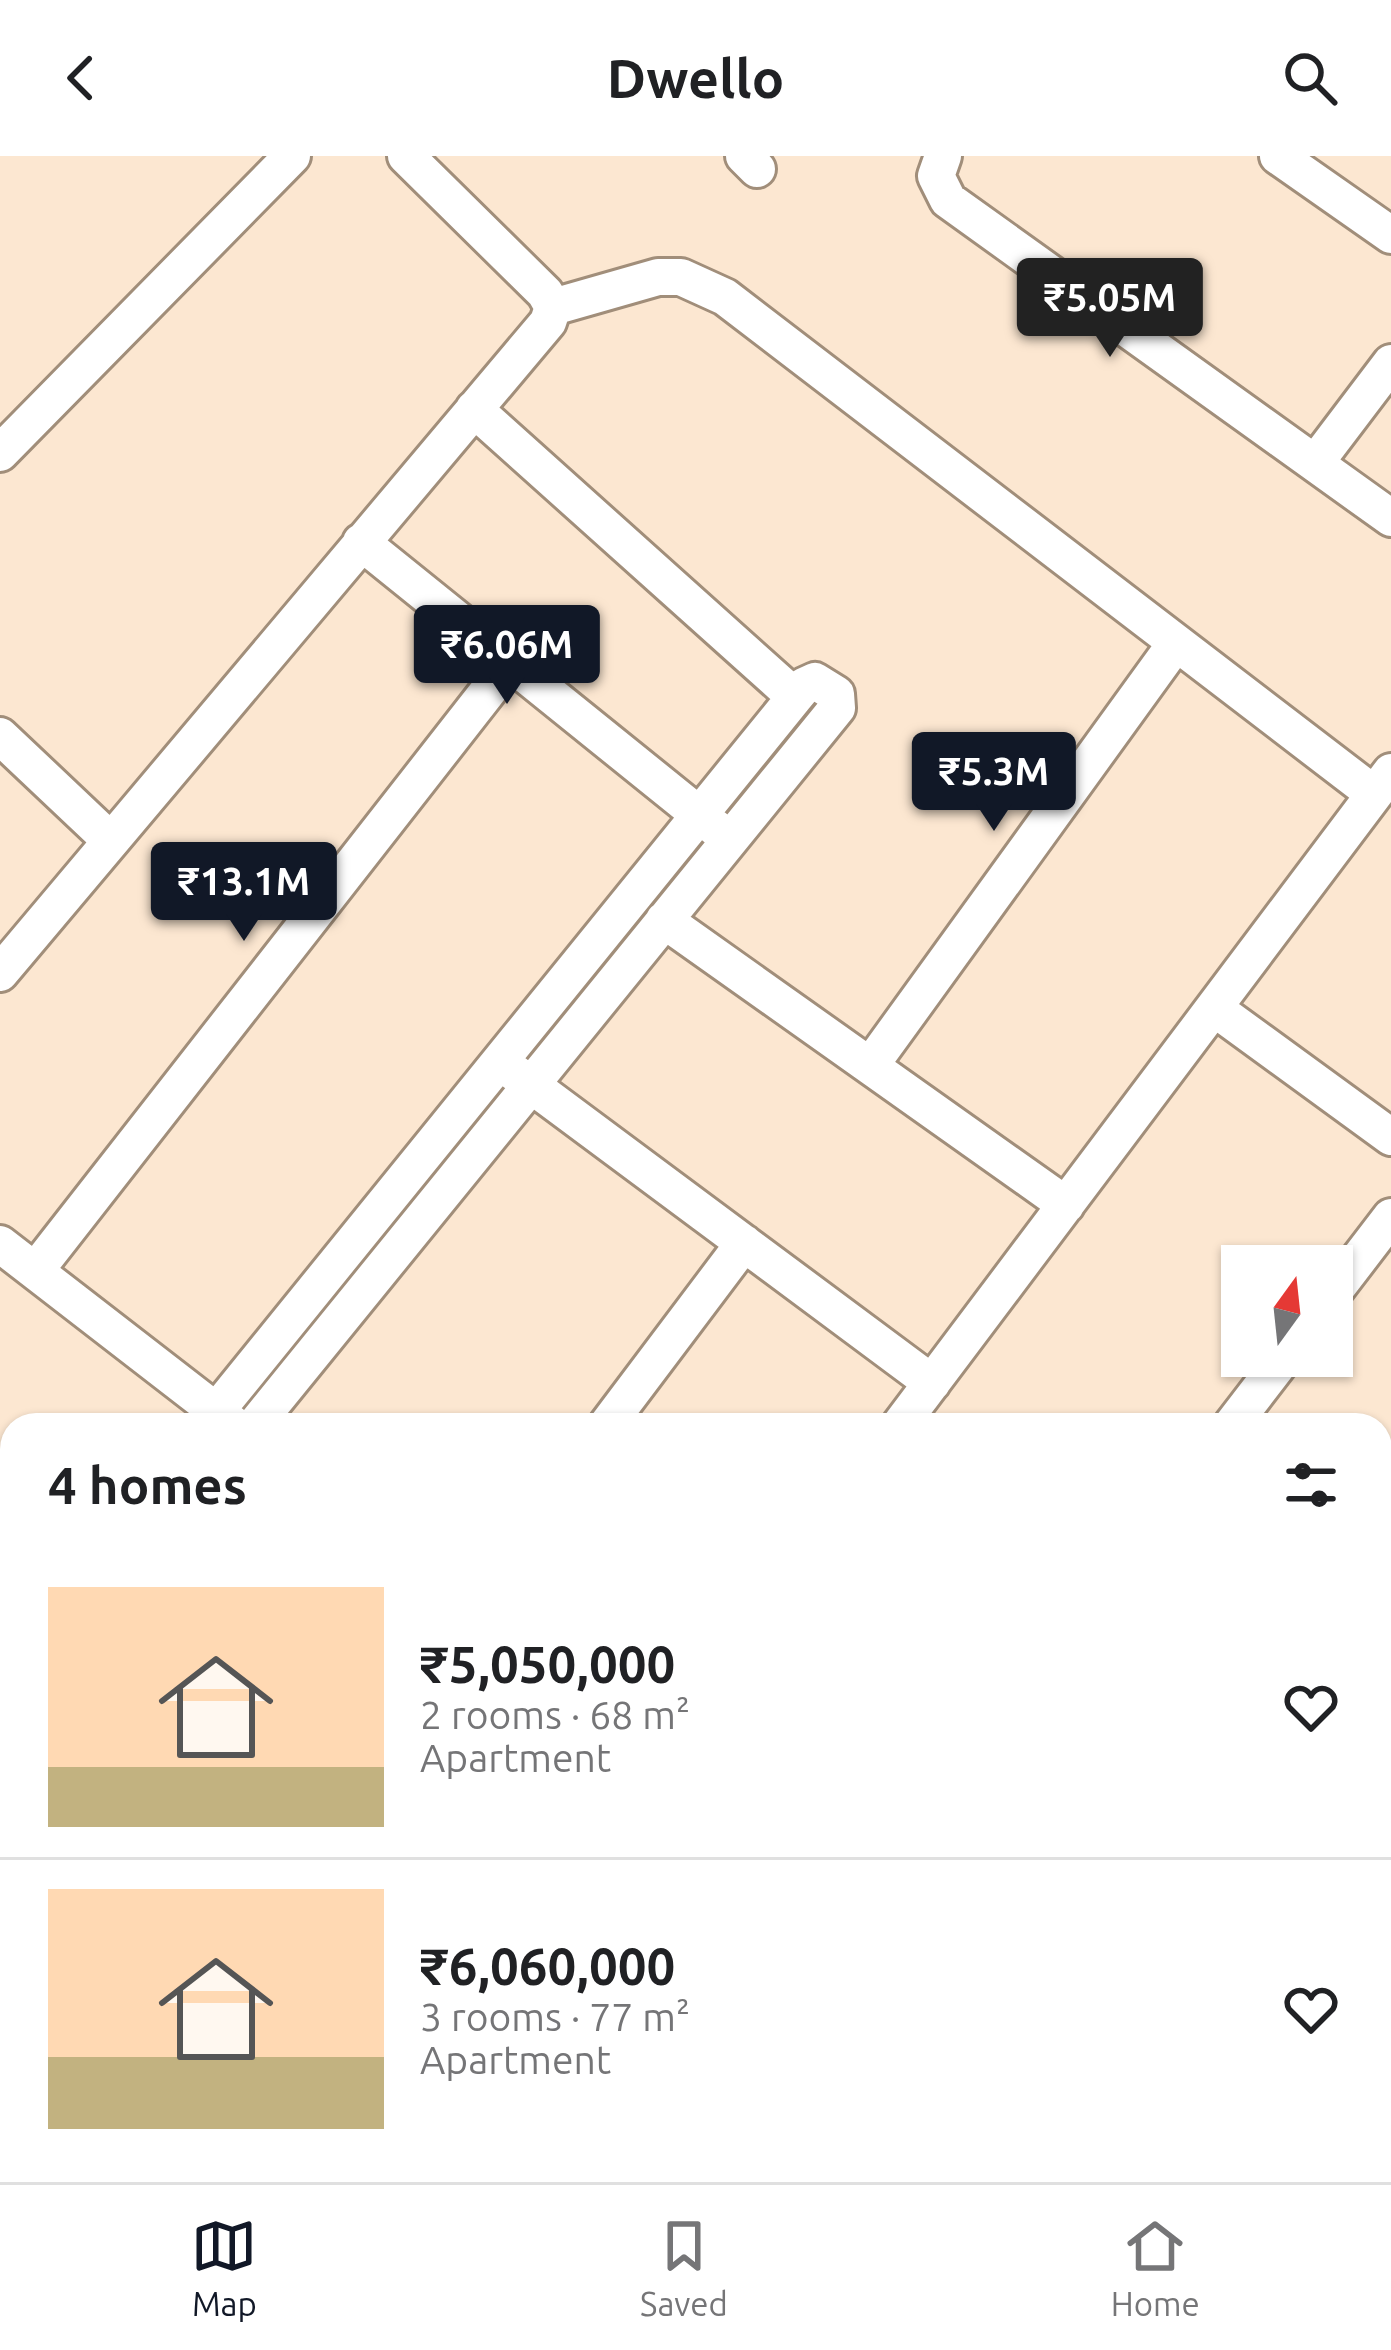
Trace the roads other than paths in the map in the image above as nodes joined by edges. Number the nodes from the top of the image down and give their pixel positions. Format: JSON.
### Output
{"nodes":[{"id":1,"x":292,"y":156,"type":"edge"},
{"id":2,"x":406,"y":156,"type":"edge"},
{"id":3,"x":943,"y":156,"type":"edge"},
{"id":4,"x":1278,"y":156,"type":"edge"},
{"id":5,"x":1391,"y":235,"type":"edge"},
{"id":6,"x":553,"y":307,"type":"junction"},
{"id":7,"x":1391,"y":363,"type":"edge"},
{"id":8,"x":474,"y":409,"type":"junction"},
{"id":9,"x":0,"y":453,"type":"edge"},
{"id":10,"x":1316,"y":462,"type":"junction"},
{"id":11,"x":1391,"y":518,"type":"edge"},
{"id":12,"x":361,"y":542,"type":"junction"},
{"id":13,"x":1176,"y":643,"type":"junction"},
{"id":14,"x":510,"y":662,"type":"junction"},
{"id":15,"x":795,"y":697,"type":"junction"},
{"id":16,"x":0,"y":736,"type":"edge"},
{"id":17,"x":1383,"y":783,"type":"edge"},
{"id":18,"x":699,"y":816,"type":"junction"},
{"id":19,"x":730,"y":840,"type":"junction"},
{"id":20,"x":111,"y":841,"type":"junction"},
{"id":21,"x":664,"y":920,"type":"junction"},
{"id":22,"x":0,"y":973,"type":"edge"},
{"id":23,"x":1214,"y":1008,"type":"junction"},
{"id":24,"x":500,"y":1061,"type":"junction"},
{"id":25,"x":870,"y":1066,"type":"junction"},
{"id":26,"x":530,"y":1085,"type":"junction"},
{"id":27,"x":1391,"y":1137,"type":"edge"},
{"id":28,"x":1066,"y":1205,"type":"junction"},
{"id":29,"x":1391,"y":1217,"type":"edge"},
{"id":30,"x":744,"y":1243,"type":"junction"},
{"id":31,"x":0,"y":1244,"type":"edge"},
{"id":32,"x":1353,"y":1267,"type":"edge"},
{"id":33,"x":34,"y":1271,"type":"junction"},
{"id":34,"x":1269,"y":1377,"type":"edge"},
{"id":35,"x":932,"y":1383,"type":"junction"},
{"id":36,"x":210,"y":1413,"type":"edge"},
{"id":37,"x":224,"y":1413,"type":"edge"},
{"id":38,"x":265,"y":1413,"type":"edge"},
{"id":39,"x":616,"y":1413,"type":"edge"},
{"id":40,"x":909,"y":1413,"type":"edge"},
{"id":41,"x":1241,"y":1413,"type":"edge"}],
"edges":[{"from":1,"to":9,"type":"street"},
{"from":2,"to":6,"type":"street"},
{"from":3,"to":10,"type":"street"},
{"from":4,"to":5,"type":"street"},
{"from":6,"to":8,"type":"street"},
{"from":6,"to":13,"type":"street"},
{"from":7,"to":10,"type":"street"},
{"from":8,"to":12,"type":"street"},
{"from":8,"to":15,"type":"street"},
{"from":10,"to":11,"type":"street"},
{"from":12,"to":14,"type":"street"},
{"from":12,"to":20,"type":"street"},
{"from":13,"to":17,"type":"street"},
{"from":13,"to":25,"type":"street"},
{"from":14,"to":18,"type":"street"},
{"from":14,"to":33,"type":"street"},
{"from":15,"to":18,"type":"street"},
{"from":15,"to":19,"type":"street"},
{"from":16,"to":20,"type":"street"},
{"from":17,"to":23,"type":"street"},
{"from":18,"to":19,"type":"street"},
{"from":18,"to":24,"type":"street"},
{"from":19,"to":21,"type":"street"},
{"from":20,"to":22,"type":"street"},
{"from":21,"to":25,"type":"street"},
{"from":21,"to":26,"type":"street"},
{"from":23,"to":27,"type":"street"},
{"from":23,"to":28,"type":"street"},
{"from":24,"to":26,"type":"street"},
{"from":24,"to":37,"type":"street"},
{"from":25,"to":28,"type":"street"},
{"from":26,"to":30,"type":"street"},
{"from":26,"to":38,"type":"street"},
{"from":28,"to":35,"type":"street"},
{"from":29,"to":32,"type":"street"},
{"from":30,"to":35,"type":"street"},
{"from":30,"to":39,"type":"street"},
{"from":31,"to":33,"type":"street"},
{"from":33,"to":36,"type":"street"},
{"from":34,"to":41,"type":"street"},
{"from":35,"to":40,"type":"street"}]}
